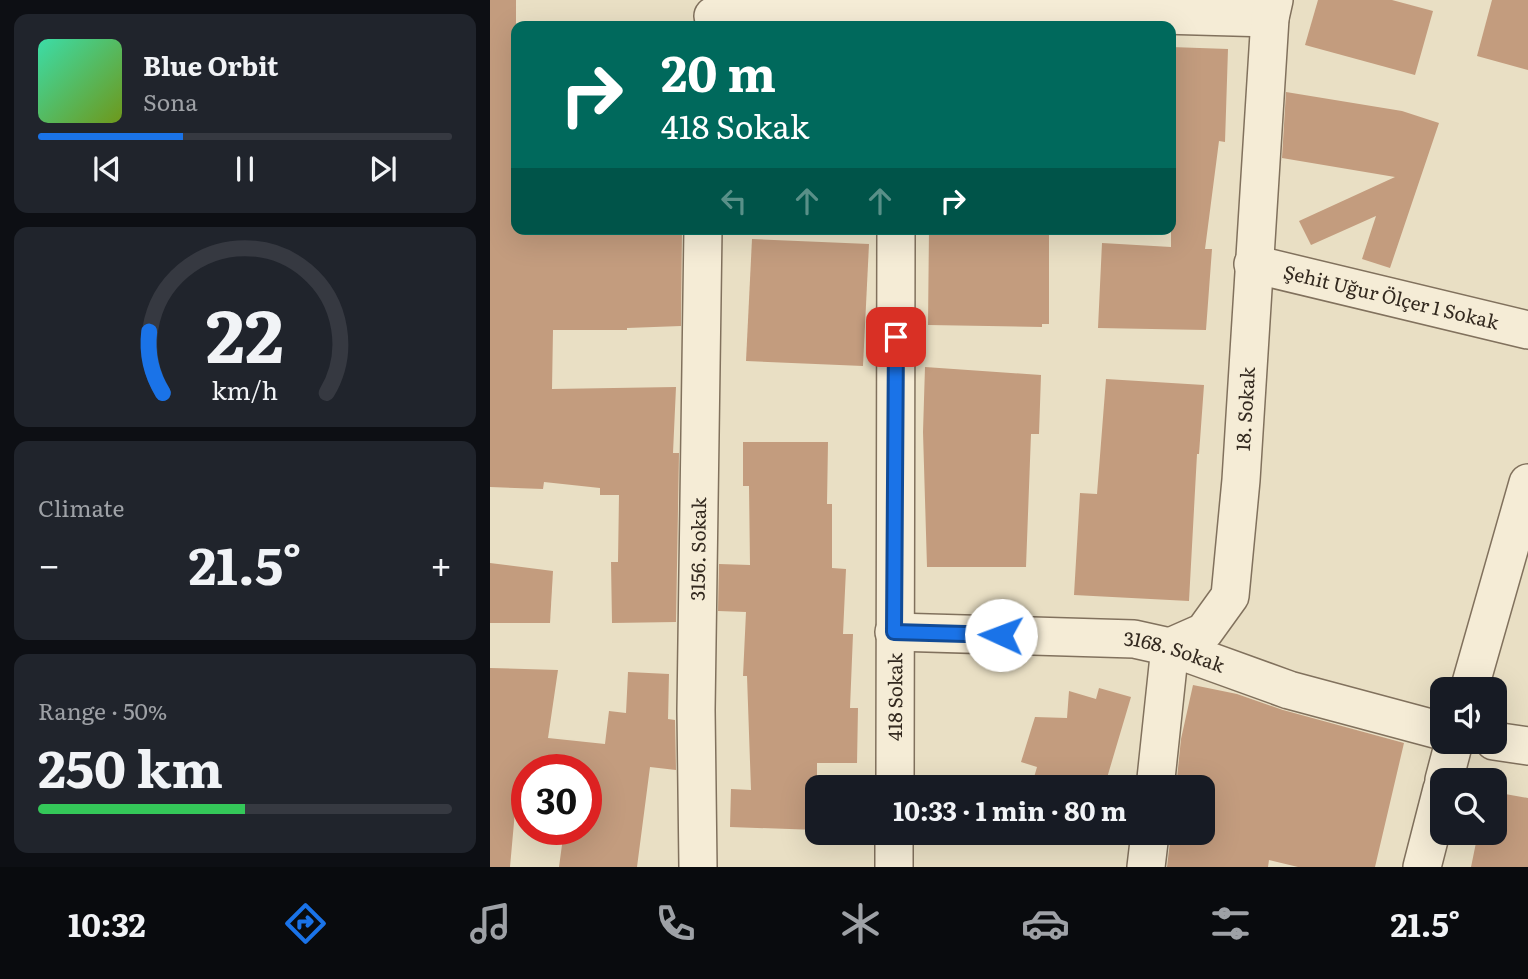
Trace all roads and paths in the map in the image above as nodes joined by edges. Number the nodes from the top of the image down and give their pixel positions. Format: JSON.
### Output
{"nodes":[{"id":1,"x":1272,"y":9,"type":"edge"},
{"id":2,"x":713,"y":14,"type":"edge"},
{"id":3,"x":907,"y":17,"type":"edge"},
{"id":4,"x":703,"y":235,"type":"edge"},
{"id":5,"x":896,"y":235,"type":"edge"},
{"id":6,"x":1253,"y":264,"type":"junction"},
{"id":7,"x":1528,"y":330,"type":"edge"},
{"id":8,"x":1528,"y":482,"type":"edge"},
{"id":9,"x":894,"y":632,"type":"junction"},
{"id":10,"x":1170,"y":647,"type":"junction"},
{"id":11,"x":1473,"y":677,"type":"edge"},
{"id":12,"x":1430,"y":728,"type":"edge"},
{"id":13,"x":1507,"y":743,"type":"edge"},
{"id":14,"x":1528,"y":746,"type":"edge"},
{"id":15,"x":895,"y":775,"type":"edge"},
{"id":16,"x":1156,"y":775,"type":"edge"},
{"id":17,"x":1430,"y":836,"type":"edge"},
{"id":18,"x":894,"y":845,"type":"edge"},
{"id":19,"x":1149,"y":845,"type":"edge"},
{"id":20,"x":698,"y":867,"type":"edge"},
{"id":21,"x":894,"y":867,"type":"edge"},
{"id":22,"x":1146,"y":867,"type":"edge"},
{"id":23,"x":1422,"y":867,"type":"edge"}],
"edges":[{"from":1,"to":3,"type":"street"},
{"from":1,"to":6,"type":"street","name":"18. Sokak"},
{"from":2,"to":3,"type":"street"},
{"from":4,"to":20,"type":"street","name":"3156. Sokak"},
{"from":5,"to":9,"type":"street","name":"418 Sokak"},
{"from":6,"to":7,"type":"street","name":"Şehit Uğur Ölçer 1 Sokak"},
{"from":6,"to":10,"type":"street","name":"18. Sokak"},
{"from":8,"to":11,"type":"street"},
{"from":9,"to":10,"type":"street","name":"3168. Sokak"},
{"from":9,"to":15,"type":"street","name":"418 Sokak"},
{"from":10,"to":12,"type":"street","name":"3168. Sokak"},
{"from":10,"to":16,"type":"street"},
{"from":13,"to":14,"type":"street"},
{"from":17,"to":23,"type":"street"},
{"from":18,"to":21,"type":"street"},
{"from":19,"to":22,"type":"street"}]}
